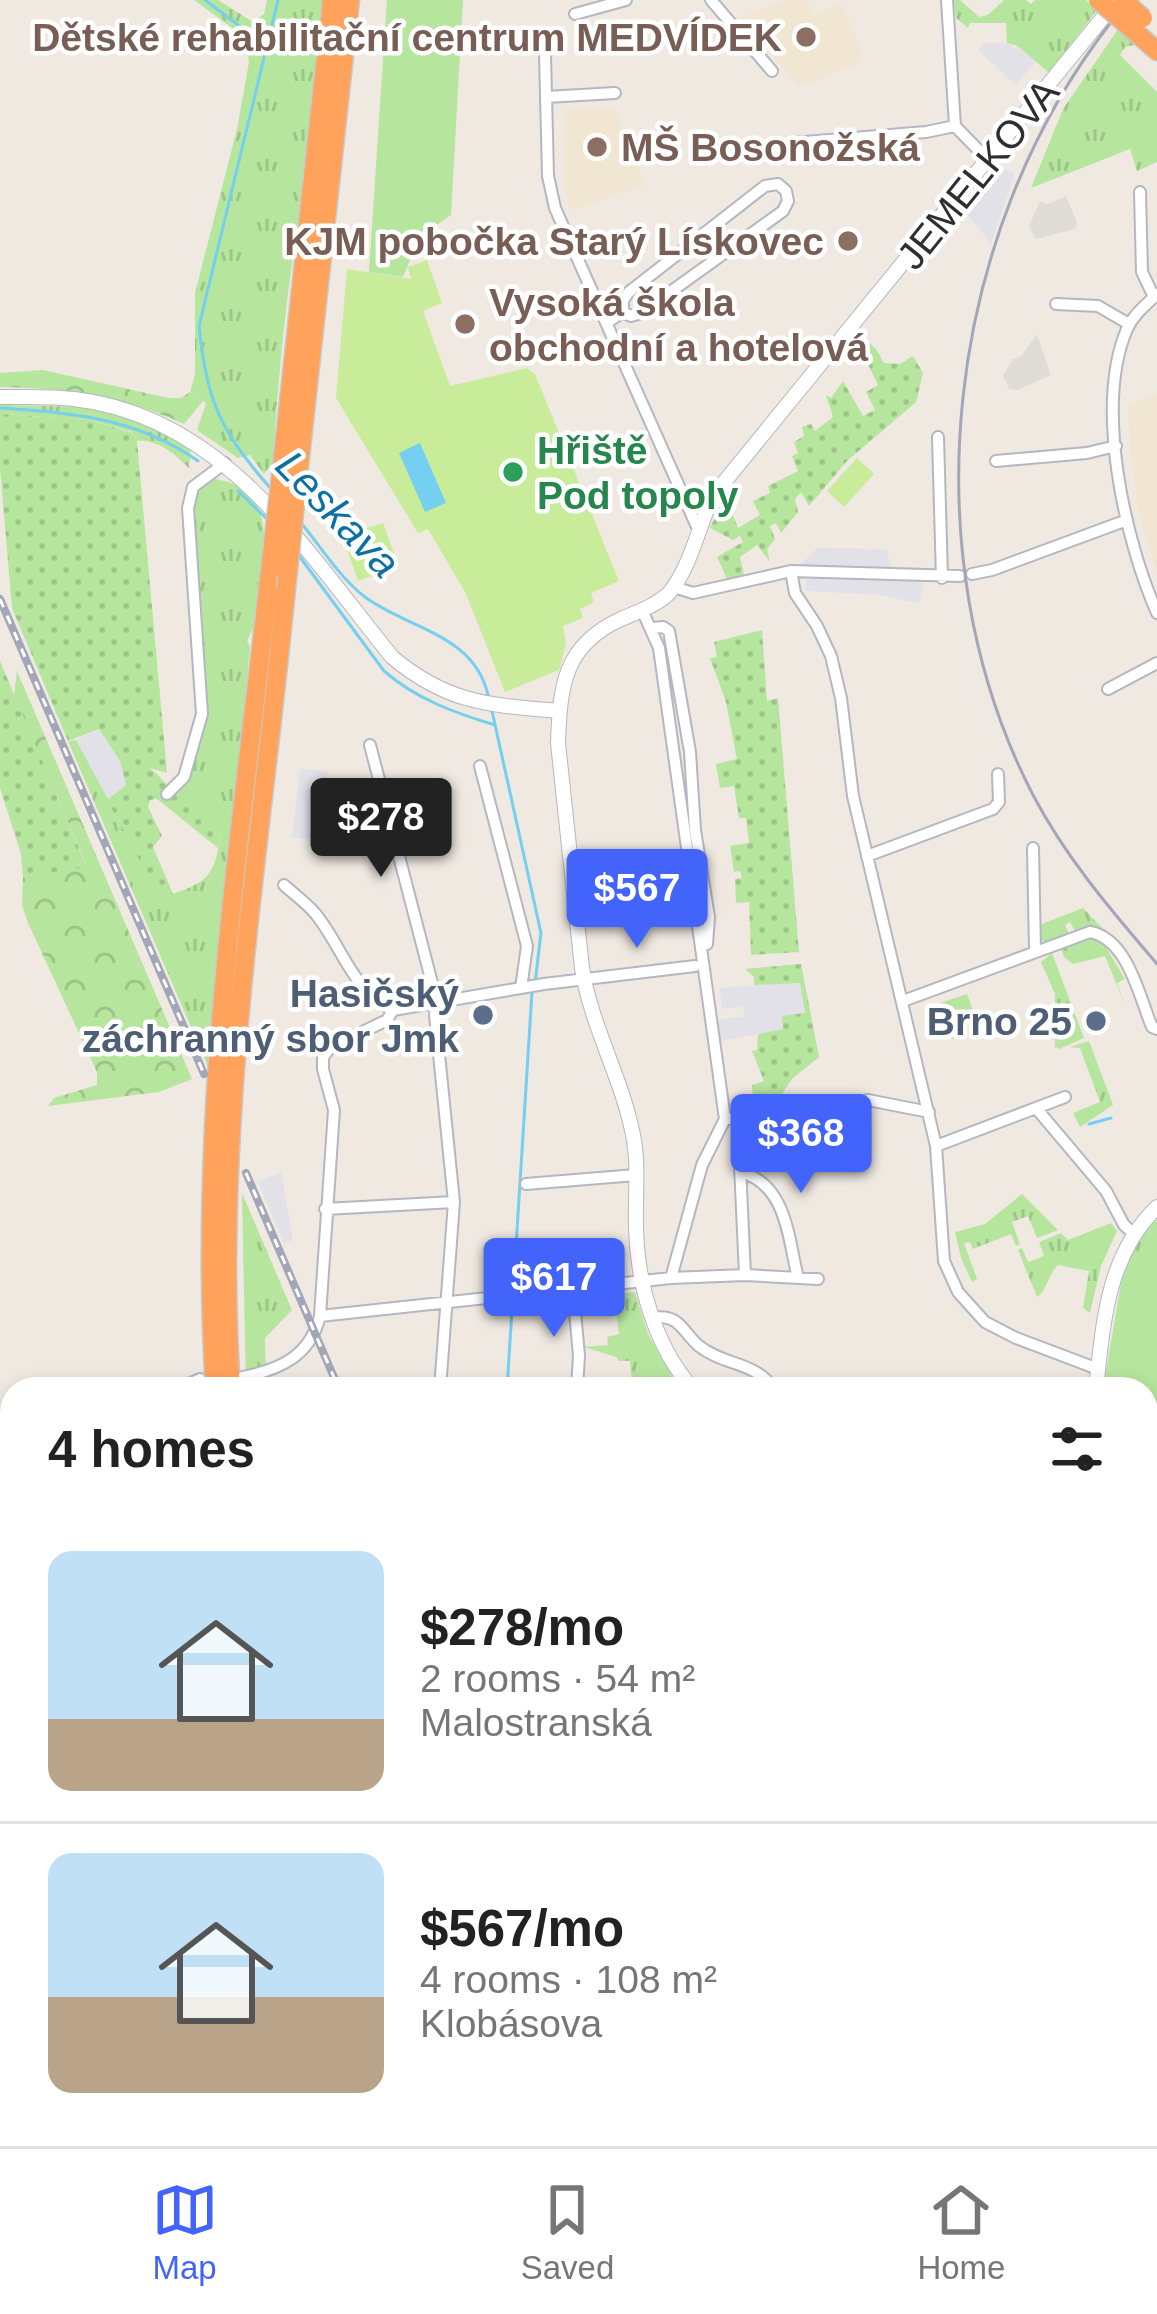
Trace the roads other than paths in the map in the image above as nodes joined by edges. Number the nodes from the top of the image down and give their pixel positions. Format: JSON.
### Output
{"nodes":[{"id":1,"x":332,"y":0,"type":"edge"},
{"id":2,"x":350,"y":0,"type":"edge"},
{"id":3,"x":626,"y":0,"type":"edge"},
{"id":4,"x":711,"y":0,"type":"edge"},
{"id":5,"x":947,"y":0,"type":"edge"},
{"id":6,"x":1123,"y":0,"type":"edge"},
{"id":7,"x":1102,"y":8,"type":"edge"},
{"id":8,"x":574,"y":14,"type":"dead end"},
{"id":9,"x":1145,"y":26,"type":"edge"},
{"id":10,"x":1157,"y":51,"type":"edge"},
{"id":11,"x":545,"y":54,"type":"dead end"},
{"id":12,"x":772,"y":71,"type":"dead end"},
{"id":13,"x":615,"y":93,"type":"dead end"},
{"id":14,"x":546,"y":97,"type":"junction"},
{"id":15,"x":955,"y":126,"type":"junction"},
{"id":16,"x":793,"y":143,"type":"dead end"},
{"id":17,"x":988,"y":160,"type":"junction"},
{"id":18,"x":1140,"y":192,"type":"dead end"},
{"id":19,"x":1155,"y":296,"type":"edge"},
{"id":20,"x":1056,"y":304,"type":"dead end"},
{"id":21,"x":622,"y":312,"type":"junction"},
{"id":22,"x":605,"y":323,"type":"junction"},
{"id":23,"x":1129,"y":324,"type":"junction"},
{"id":24,"x":0,"y":397,"type":"edge"},
{"id":25,"x":938,"y":437,"type":"dead end"},
{"id":26,"x":1116,"y":446,"type":"junction"},
{"id":27,"x":997,"y":461,"type":"dead end"},
{"id":28,"x":225,"y":463,"type":"junction"},
{"id":29,"x":1127,"y":520,"type":"junction"},
{"id":30,"x":698,"y":529,"type":"junction"},
{"id":31,"x":791,"y":572,"type":"junction"},
{"id":32,"x":942,"y":578,"type":"junction"},
{"id":33,"x":674,"y":587,"type":"junction"},
{"id":34,"x":639,"y":611,"type":"junction"},
{"id":35,"x":1157,"y":613,"type":"edge"},
{"id":36,"x":1157,"y":663,"type":"edge"},
{"id":37,"x":1108,"y":689,"type":"dead end"},
{"id":38,"x":559,"y":711,"type":"junction"},
{"id":39,"x":370,"y":745,"type":"dead end"},
{"id":40,"x":480,"y":766,"type":"dead end"},
{"id":41,"x":998,"y":774,"type":"dead end"},
{"id":42,"x":167,"y":794,"type":"dead end"},
{"id":43,"x":1033,"y":848,"type":"dead end"},
{"id":44,"x":867,"y":856,"type":"junction"},
{"id":45,"x":284,"y":885,"type":"dead end"},
{"id":46,"x":1035,"y":951,"type":"junction"},
{"id":47,"x":700,"y":965,"type":"junction"},
{"id":48,"x":584,"y":981,"type":"junction"},
{"id":49,"x":523,"y":987,"type":"junction"},
{"id":50,"x":903,"y":1001,"type":"junction"},
{"id":51,"x":437,"y":1002,"type":"junction"},
{"id":52,"x":393,"y":1010,"type":"junction"},
{"id":53,"x":1157,"y":1029,"type":"edge"},
{"id":54,"x":1065,"y":1097,"type":"dead end"},
{"id":55,"x":1036,"y":1108,"type":"junction"},
{"id":56,"x":929,"y":1112,"type":"junction"},
{"id":57,"x":732,"y":1120,"type":"junction"},
{"id":58,"x":936,"y":1146,"type":"junction"},
{"id":59,"x":742,"y":1172,"type":"junction"},
{"id":60,"x":636,"y":1175,"type":"junction"},
{"id":61,"x":526,"y":1184,"type":"dead end"},
{"id":62,"x":454,"y":1202,"type":"junction"},
{"id":63,"x":1157,"y":1207,"type":"edge"},
{"id":64,"x":325,"y":1209,"type":"junction"},
{"id":65,"x":1134,"y":1234,"type":"junction"},
{"id":66,"x":745,"y":1275,"type":"junction"},
{"id":67,"x":671,"y":1278,"type":"junction"},
{"id":68,"x":798,"y":1278,"type":"junction"},
{"id":69,"x":818,"y":1279,"type":"dead end"},
{"id":70,"x":643,"y":1283,"type":"junction"},
{"id":71,"x":573,"y":1291,"type":"junction"},
{"id":72,"x":446,"y":1303,"type":"junction"},
{"id":73,"x":320,"y":1316,"type":"junction"},
{"id":74,"x":653,"y":1318,"type":"junction"},
{"id":75,"x":1098,"y":1369,"type":"junction"},
{"id":76,"x":208,"y":1377,"type":"edge"},
{"id":77,"x":236,"y":1377,"type":"edge"},
{"id":78,"x":255,"y":1377,"type":"edge"},
{"id":79,"x":441,"y":1377,"type":"edge"},
{"id":80,"x":578,"y":1377,"type":"edge"},
{"id":81,"x":684,"y":1377,"type":"edge"},
{"id":82,"x":764,"y":1377,"type":"edge"},
{"id":83,"x":1097,"y":1377,"type":"edge"}],
"edges":[{"from":1,"to":76,"type":"highway","bridge":true},
{"from":2,"to":77,"type":"highway","bridge":true},
{"from":3,"to":8,"type":"street"},
{"from":4,"to":12,"type":"street"},
{"from":5,"to":15,"type":"street"},
{"from":6,"to":9,"type":"highway","bridge":true},
{"from":7,"to":9,"type":"highway","bridge":true},
{"from":7,"to":17,"type":"street","name":"JEMELKOVA"},
{"from":9,"to":10,"type":"highway"},
{"from":11,"to":14,"type":"street"},
{"from":13,"to":14,"type":"street"},
{"from":14,"to":22,"type":"street"},
{"from":15,"to":16,"type":"street"},
{"from":15,"to":17,"type":"street"},
{"from":17,"to":30,"type":"street","name":"JEMELKOVA"},
{"from":18,"to":19,"type":"street"},
{"from":19,"to":23,"type":"street"},
{"from":20,"to":23,"type":"street"},
{"from":21,"to":21,"type":"street"},
{"from":21,"to":22,"type":"street"},
{"from":22,"to":30,"type":"street"},
{"from":23,"to":26,"type":"street"},
{"from":24,"to":28,"type":"street"},
{"from":25,"to":32,"type":"street"},
{"from":26,"to":27,"type":"street"},
{"from":26,"to":29,"type":"street"},
{"from":28,"to":38,"type":"street"},
{"from":28,"to":42,"type":"street"},
{"from":29,"to":32,"type":"street"},
{"from":29,"to":35,"type":"street"},
{"from":30,"to":33,"type":"street","name":"JEMELKOVA"},
{"from":31,"to":32,"type":"street"},
{"from":31,"to":33,"type":"street"},
{"from":31,"to":44,"type":"street"},
{"from":33,"to":34,"type":"street"},
{"from":34,"to":38,"type":"street"},
{"from":34,"to":47,"type":"street"},
{"from":36,"to":37,"type":"street"},
{"from":38,"to":48,"type":"street"},
{"from":39,"to":51,"type":"street"},
{"from":40,"to":49,"type":"street"},
{"from":41,"to":44,"type":"street"},
{"from":43,"to":46,"type":"street"},
{"from":44,"to":50,"type":"street"},
{"from":45,"to":52,"type":"street"},
{"from":46,"to":50,"type":"street"},
{"from":46,"to":53,"type":"street"},
{"from":47,"to":48,"type":"street"},
{"from":47,"to":57,"type":"street"},
{"from":48,"to":49,"type":"street"},
{"from":48,"to":60,"type":"street"},
{"from":49,"to":51,"type":"street"},
{"from":50,"to":56,"type":"street"},
{"from":51,"to":52,"type":"street"},
{"from":51,"to":62,"type":"street"},
{"from":52,"to":64,"type":"street"},
{"from":54,"to":55,"type":"street"},
{"from":55,"to":58,"type":"street"},
{"from":55,"to":65,"type":"street"},
{"from":56,"to":57,"type":"street"},
{"from":56,"to":58,"type":"street"},
{"from":57,"to":59,"type":"street"},
{"from":57,"to":67,"type":"street"},
{"from":58,"to":75,"type":"street"},
{"from":59,"to":66,"type":"street"},
{"from":59,"to":68,"type":"street"},
{"from":60,"to":61,"type":"street"},
{"from":60,"to":70,"type":"street"},
{"from":62,"to":64,"type":"street"},
{"from":62,"to":72,"type":"street"},
{"from":63,"to":65,"type":"street"},
{"from":64,"to":73,"type":"street"},
{"from":65,"to":75,"type":"street"},
{"from":66,"to":67,"type":"street"},
{"from":66,"to":68,"type":"street"},
{"from":67,"to":70,"type":"street"},
{"from":68,"to":69,"type":"street"},
{"from":70,"to":71,"type":"street"},
{"from":70,"to":74,"type":"street"},
{"from":71,"to":72,"type":"street"},
{"from":71,"to":80,"type":"street"},
{"from":72,"to":73,"type":"street"},
{"from":72,"to":79,"type":"street"},
{"from":73,"to":78,"type":"street"},
{"from":74,"to":81,"type":"street"},
{"from":74,"to":82,"type":"street"},
{"from":75,"to":83,"type":"street"}]}
